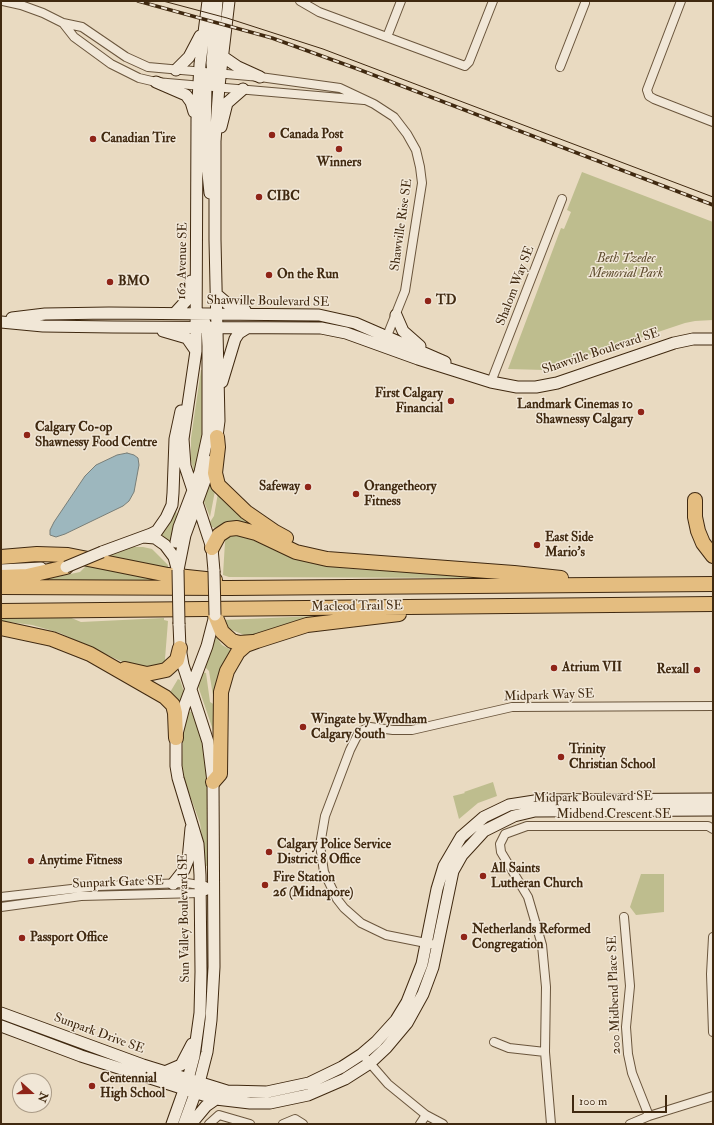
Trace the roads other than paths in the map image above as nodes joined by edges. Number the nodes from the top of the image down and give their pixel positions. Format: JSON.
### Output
{"nodes":[{"id":1,"x":3,"y":1,"type":"edge"},
{"id":2,"x":208,"y":1,"type":"edge"},
{"id":3,"x":217,"y":1,"type":"edge"},
{"id":4,"x":229,"y":1,"type":"edge"},
{"id":5,"x":300,"y":1,"type":"edge"},
{"id":6,"x":401,"y":1,"type":"edge"},
{"id":7,"x":493,"y":1,"type":"edge"},
{"id":8,"x":681,"y":1,"type":"edge"},
{"id":9,"x":583,"y":2,"type":"edge"},
{"id":10,"x":63,"y":23,"type":"junction"},
{"id":11,"x":204,"y":30,"type":"junction"},
{"id":12,"x":387,"y":37,"type":"junction"},
{"id":13,"x":222,"y":56,"type":"junction"},
{"id":14,"x":560,"y":67,"type":"dead end"},
{"id":15,"x":176,"y":70,"type":"junction"},
{"id":16,"x":199,"y":72,"type":"junction"},
{"id":17,"x":216,"y":74,"type":"junction"},
{"id":18,"x":260,"y":77,"type":"junction"},
{"id":19,"x":156,"y":82,"type":"junction"},
{"id":20,"x":202,"y":85,"type":"junction"},
{"id":21,"x":219,"y":86,"type":"junction"},
{"id":22,"x":243,"y":89,"type":"junction"},
{"id":23,"x":366,"y":101,"type":"junction"},
{"id":24,"x":197,"y":119,"type":"junction"},
{"id":25,"x":713,"y":122,"type":"edge"},
{"id":26,"x":216,"y":141,"type":"junction"},
{"id":27,"x":562,"y":199,"type":"dead end"},
{"id":28,"x":215,"y":203,"type":"junction"},
{"id":29,"x":197,"y":247,"type":"junction"},
{"id":30,"x":216,"y":294,"type":"junction"},
{"id":31,"x":175,"y":313,"type":"junction"},
{"id":32,"x":196,"y":314,"type":"junction"},
{"id":33,"x":216,"y":314,"type":"junction"},
{"id":34,"x":255,"y":314,"type":"junction"},
{"id":35,"x":396,"y":315,"type":"junction"},
{"id":36,"x":1,"y":321,"type":"edge"},
{"id":37,"x":143,"y":327,"type":"junction"},
{"id":38,"x":207,"y":327,"type":"junction"},
{"id":39,"x":247,"y":328,"type":"junction"},
{"id":40,"x":387,"y":336,"type":"junction"},
{"id":41,"x":713,"y":339,"type":"edge"},
{"id":42,"x":383,"y":347,"type":"junction"},
{"id":43,"x":196,"y":351,"type":"junction"},
{"id":44,"x":430,"y":354,"type":"junction"},
{"id":45,"x":475,"y":376,"type":"junction"},
{"id":46,"x":491,"y":382,"type":"junction"},
{"id":47,"x":190,"y":393,"type":"junction"},
{"id":48,"x":218,"y":398,"type":"junction"},
{"id":49,"x":217,"y":437,"type":"junction"},
{"id":50,"x":195,"y":497,"type":"junction"},
{"id":51,"x":695,"y":500,"type":"dead end"},
{"id":52,"x":143,"y":537,"type":"junction"},
{"id":53,"x":212,"y":548,"type":"junction"},
{"id":54,"x":713,"y":556,"type":"edge"},
{"id":55,"x":1,"y":557,"type":"edge"},
{"id":56,"x":367,"y":561,"type":"junction"},
{"id":57,"x":66,"y":567,"type":"junction"},
{"id":58,"x":1,"y":570,"type":"edge"},
{"id":59,"x":178,"y":570,"type":"junction"},
{"id":60,"x":1,"y":577,"type":"edge"},
{"id":61,"x":713,"y":584,"type":"edge"},
{"id":62,"x":622,"y":585,"type":"junction"},
{"id":63,"x":1,"y":587,"type":"edge"},
{"id":64,"x":309,"y":588,"type":"junction"},
{"id":65,"x":713,"y":604,"type":"edge"},
{"id":66,"x":493,"y":605,"type":"junction"},
{"id":67,"x":1,"y":611,"type":"edge"},
{"id":68,"x":215,"y":615,"type":"junction"},
{"id":69,"x":1,"y":628,"type":"edge"},
{"id":70,"x":257,"y":641,"type":"junction"},
{"id":71,"x":180,"y":648,"type":"junction"},
{"id":72,"x":108,"y":664,"type":"junction"},
{"id":73,"x":192,"y":688,"type":"junction"},
{"id":74,"x":713,"y":706,"type":"edge"},
{"id":75,"x":176,"y":738,"type":"junction"},
{"id":76,"x":213,"y":782,"type":"junction"},
{"id":77,"x":713,"y":799,"type":"edge"},
{"id":78,"x":713,"y":810,"type":"edge"},
{"id":79,"x":192,"y":822,"type":"junction"},
{"id":80,"x":713,"y":829,"type":"edge"},
{"id":81,"x":173,"y":884,"type":"junction"},
{"id":82,"x":214,"y":888,"type":"junction"},
{"id":83,"x":200,"y":889,"type":"junction"},
{"id":84,"x":1,"y":897,"type":"edge"},
{"id":85,"x":1,"y":907,"type":"edge"},
{"id":86,"x":624,"y":917,"type":"dead end"},
{"id":87,"x":713,"y":937,"type":"edge"},
{"id":88,"x":426,"y":944,"type":"junction"},
{"id":89,"x":437,"y":946,"type":"junction"},
{"id":90,"x":713,"y":1012,"type":"edge"},
{"id":91,"x":1,"y":1013,"type":"edge"},
{"id":92,"x":1,"y":1026,"type":"edge"},
{"id":93,"x":198,"y":1030,"type":"junction"},
{"id":94,"x":713,"y":1032,"type":"edge"},
{"id":95,"x":494,"y":1042,"type":"dead end"},
{"id":96,"x":545,"y":1052,"type":"junction"},
{"id":97,"x":362,"y":1054,"type":"junction"},
{"id":98,"x":370,"y":1063,"type":"junction"},
{"id":99,"x":167,"y":1071,"type":"junction"},
{"id":100,"x":186,"y":1084,"type":"junction"},
{"id":101,"x":198,"y":1088,"type":"junction"},
{"id":102,"x":713,"y":1096,"type":"edge"},
{"id":103,"x":216,"y":1099,"type":"junction"},
{"id":104,"x":426,"y":1115,"type":"junction"},
{"id":105,"x":649,"y":1116,"type":"junction"},
{"id":106,"x":172,"y":1124,"type":"edge"},
{"id":107,"x":184,"y":1124,"type":"edge"},
{"id":108,"x":191,"y":1124,"type":"edge"},
{"id":109,"x":209,"y":1124,"type":"edge"},
{"id":110,"x":250,"y":1124,"type":"edge"},
{"id":111,"x":283,"y":1124,"type":"edge"},
{"id":112,"x":303,"y":1124,"type":"edge"},
{"id":113,"x":420,"y":1124,"type":"edge"},
{"id":114,"x":443,"y":1124,"type":"edge"},
{"id":115,"x":552,"y":1124,"type":"edge"},
{"id":116,"x":630,"y":1124,"type":"edge"}],
"edges":[{"from":1,"to":10,"type":"street"},
{"from":2,"to":11,"type":"main road"},
{"from":3,"to":17,"type":"main road"},
{"from":4,"to":13,"type":"main road"},
{"from":5,"to":12,"type":"street"},
{"from":6,"to":12,"type":"street"},
{"from":7,"to":12,"type":"street"},
{"from":8,"to":25,"type":"street"},
{"from":9,"to":14,"type":"street"},
{"from":10,"to":15,"type":"street","name":"Shawville Rise SE"},
{"from":10,"to":19,"type":"street","name":"Shawville Rise SE"},
{"from":11,"to":15,"type":"main road"},
{"from":11,"to":16,"type":"main road"},
{"from":13,"to":17,"type":"main road"},
{"from":13,"to":18,"type":"main road"},
{"from":15,"to":16,"type":"street","name":"Shawville Rise SE"},
{"from":16,"to":17,"type":"street","name":"Shawville Rise SE"},
{"from":16,"to":20,"type":"main road"},
{"from":17,"to":18,"type":"street","name":"Shawville Rise SE"},
{"from":17,"to":21,"type":"main road"},
{"from":18,"to":23,"type":"street","name":"Shawville Rise SE"},
{"from":19,"to":20,"type":"street","name":"Shawville Rise SE"},
{"from":19,"to":24,"type":"main road"},
{"from":20,"to":21,"type":"street","name":"Shawville Rise SE"},
{"from":20,"to":24,"type":"main road","name":"162 Avenue SE"},
{"from":20,"to":28,"type":"main road"},
{"from":21,"to":22,"type":"street","name":"Shawville Rise SE"},
{"from":21,"to":26,"type":"main road","name":"162 Avenue SE"},
{"from":22,"to":23,"type":"street","name":"Shawville Rise SE"},
{"from":22,"to":26,"type":"main road"},
{"from":23,"to":35,"type":"street","name":"Shawville Rise SE"},
{"from":24,"to":29,"type":"main road","name":"162 Avenue SE"},
{"from":26,"to":28,"type":"main road","name":"162 Avenue SE"},
{"from":27,"to":46,"type":"street","name":"Shalom Way SE"},
{"from":28,"to":30,"type":"main road","name":"162 Avenue SE"},
{"from":29,"to":31,"type":"main road"},
{"from":29,"to":32,"type":"main road","name":"162 Avenue SE"},
{"from":30,"to":33,"type":"main road","name":"162 Avenue SE"},
{"from":30,"to":34,"type":"main road"},
{"from":31,"to":32,"type":"main road","name":"Shawville Boulevard SE"},
{"from":31,"to":36,"type":"main road","name":"Shawville Boulevard SE"},
{"from":32,"to":33,"type":"main road","name":"Shawville Boulevard SE"},
{"from":32,"to":38,"type":"main road","name":"162 Avenue SE"},
{"from":33,"to":34,"type":"main road","name":"Shawville Boulevard SE"},
{"from":33,"to":38,"type":"main road","name":"162 Avenue SE"},
{"from":34,"to":40,"type":"main road","name":"Shawville Boulevard SE"},
{"from":35,"to":40,"type":"street","name":"Shawville Rise SE"},
{"from":35,"to":44,"type":"main road"},
{"from":36,"to":37,"type":"main road","name":"Shawville Boulevard SE"},
{"from":37,"to":38,"type":"main road","name":"Shawville Boulevard SE"},
{"from":37,"to":43,"type":"main road"},
{"from":38,"to":39,"type":"main road","name":"Shawville Boulevard SE"},
{"from":38,"to":43,"type":"main road","name":"162 Avenue SE"},
{"from":38,"to":48,"type":"main road","name":"162 Avenue SE"},
{"from":38,"to":50,"type":"main road"},
{"from":39,"to":42,"type":"main road","name":"Shawville Boulevard SE"},
{"from":39,"to":48,"type":"main road"},
{"from":40,"to":42,"type":"street","name":"Shawville Rise SE"},
{"from":40,"to":44,"type":"main road","name":"Shawville Boulevard SE"},
{"from":41,"to":46,"type":"main road","name":"Shawville Boulevard SE"},
{"from":42,"to":45,"type":"main road","name":"Shawville Boulevard SE"},
{"from":43,"to":47,"type":"main road","name":"162 Avenue SE"},
{"from":44,"to":45,"type":"main road","name":"Shawville Boulevard SE"},
{"from":45,"to":46,"type":"main road","name":"Shawville Boulevard SE"},
{"from":47,"to":50,"type":"main road","name":"162 Avenue SE"},
{"from":47,"to":52,"type":"main road"},
{"from":48,"to":49,"type":"main road","name":"162 Avenue SE"},
{"from":49,"to":50,"type":"main road","name":"162 Avenue SE"},
{"from":49,"to":56,"type":"highway"},
{"from":50,"to":53,"type":"main road","name":"162 Avenue SE"},
{"from":50,"to":59,"type":"main road","name":"162 Avenue SE"},
{"from":51,"to":54,"type":"highway"},
{"from":52,"to":57,"type":"main road","bridge":true},
{"from":52,"to":59,"type":"main road"},
{"from":53,"to":56,"type":"highway"},
{"from":53,"to":68,"type":"main road","name":"162 Avenue SE","bridge":true},
{"from":55,"to":64,"type":"highway"},
{"from":56,"to":62,"type":"highway"},
{"from":57,"to":58,"type":"main road"},
{"from":57,"to":60,"type":"highway"},
{"from":59,"to":71,"type":"main road","bridge":true},
{"from":61,"to":62,"type":"highway","name":"Macleod Trail SE"},
{"from":62,"to":64,"type":"highway","name":"Macleod Trail SE"},
{"from":63,"to":64,"type":"highway","name":"Macleod Trail SE"},
{"from":65,"to":66,"type":"highway","name":"Macleod Trail SE"},
{"from":66,"to":67,"type":"highway","name":"Macleod Trail SE"},
{"from":66,"to":70,"type":"highway"},
{"from":68,"to":70,"type":"highway"},
{"from":68,"to":73,"type":"main road","name":"Sun Valley Boulevard SE"},
{"from":69,"to":72,"type":"highway"},
{"from":70,"to":76,"type":"highway"},
{"from":71,"to":72,"type":"highway"},
{"from":71,"to":73,"type":"main road"},
{"from":72,"to":75,"type":"highway"},
{"from":73,"to":75,"type":"main road","name":"Sun Valley Boulevard SE"},
{"from":73,"to":76,"type":"main road"},
{"from":74,"to":88,"type":"street","name":"Midpark Way SE"},
{"from":75,"to":79,"type":"main road","name":"Sun Valley Boulevard SE"},
{"from":76,"to":82,"type":"main road"},
{"from":77,"to":88,"type":"main road","name":"Midpark Boulevard SE"},
{"from":78,"to":89,"type":"main road","name":"Midpark Boulevard SE"},
{"from":79,"to":81,"type":"main road"},
{"from":79,"to":83,"type":"main road","name":"Sun Valley Boulevard SE"},
{"from":80,"to":96,"type":"street","name":"Midbend Crescent SE"},
{"from":81,"to":83,"type":"street","name":"Sunpark Gate SE"},
{"from":81,"to":84,"type":"street","name":"Sunpark Gate SE"},
{"from":82,"to":83,"type":"street","name":"Sunpark Gate SE"},
{"from":82,"to":101,"type":"main road"},
{"from":83,"to":85,"type":"street","name":"Sunpark Gate SE"},
{"from":83,"to":93,"type":"main road","name":"Sun Valley Boulevard SE"},
{"from":86,"to":105,"type":"street","name":"200 Midbend Place SE"},
{"from":87,"to":90,"type":"street"},
{"from":88,"to":89,"type":"street","name":"Midpark Way SE"},
{"from":88,"to":97,"type":"main road","name":"Midpark Boulevard SE"},
{"from":89,"to":98,"type":"main road","name":"Midpark Boulevard SE"},
{"from":90,"to":94,"type":"street"},
{"from":91,"to":99,"type":"main road","name":"Sunpark Drive SE"},
{"from":92,"to":100,"type":"main road","name":"Sunpark Drive SE"},
{"from":93,"to":99,"type":"main road"},
{"from":93,"to":100,"type":"main road","name":"Sun Valley Boulevard SE"},
{"from":95,"to":96,"type":"street"},
{"from":96,"to":115,"type":"street","name":"Midbend Crescent SE"},
{"from":97,"to":98,"type":"street"},
{"from":97,"to":101,"type":"main road","name":"Midpark Boulevard SE"},
{"from":98,"to":103,"type":"main road","name":"Midpark Boulevard SE"},
{"from":98,"to":104,"type":"street"},
{"from":99,"to":100,"type":"main road","name":"Sunpark Drive SE"},
{"from":100,"to":101,"type":"main road","name":"Midpark Boulevard SE"},
{"from":100,"to":106,"type":"main road","name":"Sun Valley Boulevard SE"},
{"from":101,"to":103,"type":"main road","name":"Midpark Boulevard SE"},
{"from":101,"to":107,"type":"main road"},
{"from":102,"to":105,"type":"street"},
{"from":103,"to":108,"type":"main road"},
{"from":104,"to":113,"type":"street"},
{"from":104,"to":114,"type":"street"},
{"from":105,"to":116,"type":"street"},
{"from":109,"to":110,"type":"street"},
{"from":111,"to":112,"type":"street"}]}
